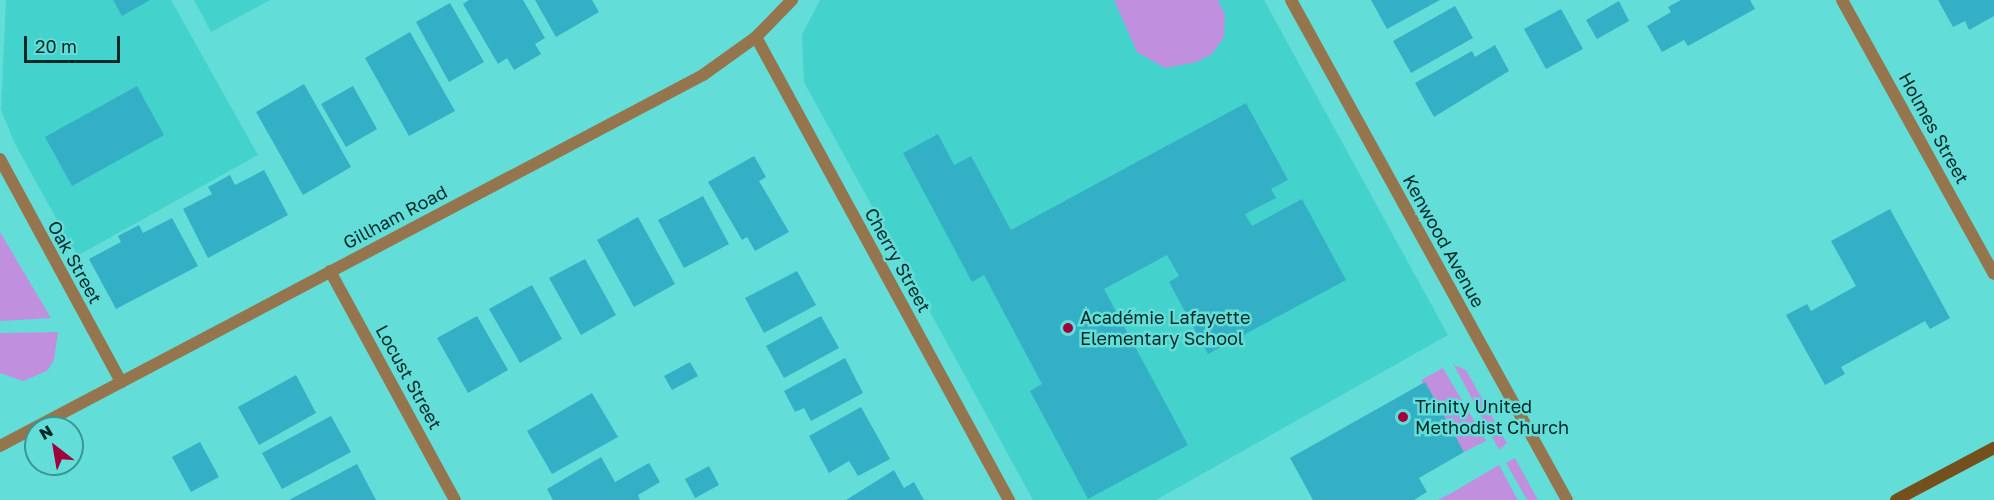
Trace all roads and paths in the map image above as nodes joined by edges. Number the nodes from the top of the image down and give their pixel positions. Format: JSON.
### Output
{"nodes":[{"id":1,"x":792,"y":0,"type":"edge"},
{"id":2,"x":1291,"y":0,"type":"edge"},
{"id":3,"x":1842,"y":0,"type":"edge"},
{"id":4,"x":756,"y":37,"type":"junction"},
{"id":5,"x":0,"y":159,"type":"edge"},
{"id":6,"x":330,"y":272,"type":"junction"},
{"id":7,"x":1994,"y":274,"type":"edge"},
{"id":8,"x":121,"y":382,"type":"junction"},
{"id":9,"x":0,"y":446,"type":"edge"},
{"id":10,"x":1994,"y":448,"type":"edge"},
{"id":11,"x":455,"y":500,"type":"edge"},
{"id":12,"x":1009,"y":500,"type":"edge"},
{"id":13,"x":1567,"y":500,"type":"edge"},
{"id":14,"x":1896,"y":500,"type":"edge"}],
"edges":[{"from":1,"to":4,"type":"street","name":"Gillham Road"},
{"from":2,"to":13,"type":"street","name":"Kenwood Avenue"},
{"from":3,"to":7,"type":"street","name":"Holmes Street"},
{"from":4,"to":6,"type":"street","name":"Gillham Road"},
{"from":4,"to":12,"type":"street","name":"Cherry Street"},
{"from":5,"to":8,"type":"street","name":"Oak Street"},
{"from":6,"to":8,"type":"street","name":"Gillham Road"},
{"from":6,"to":11,"type":"street","name":"Locust Street"},
{"from":8,"to":9,"type":"street","name":"Gillham Road"},
{"from":10,"to":14,"type":"main road"}]}
